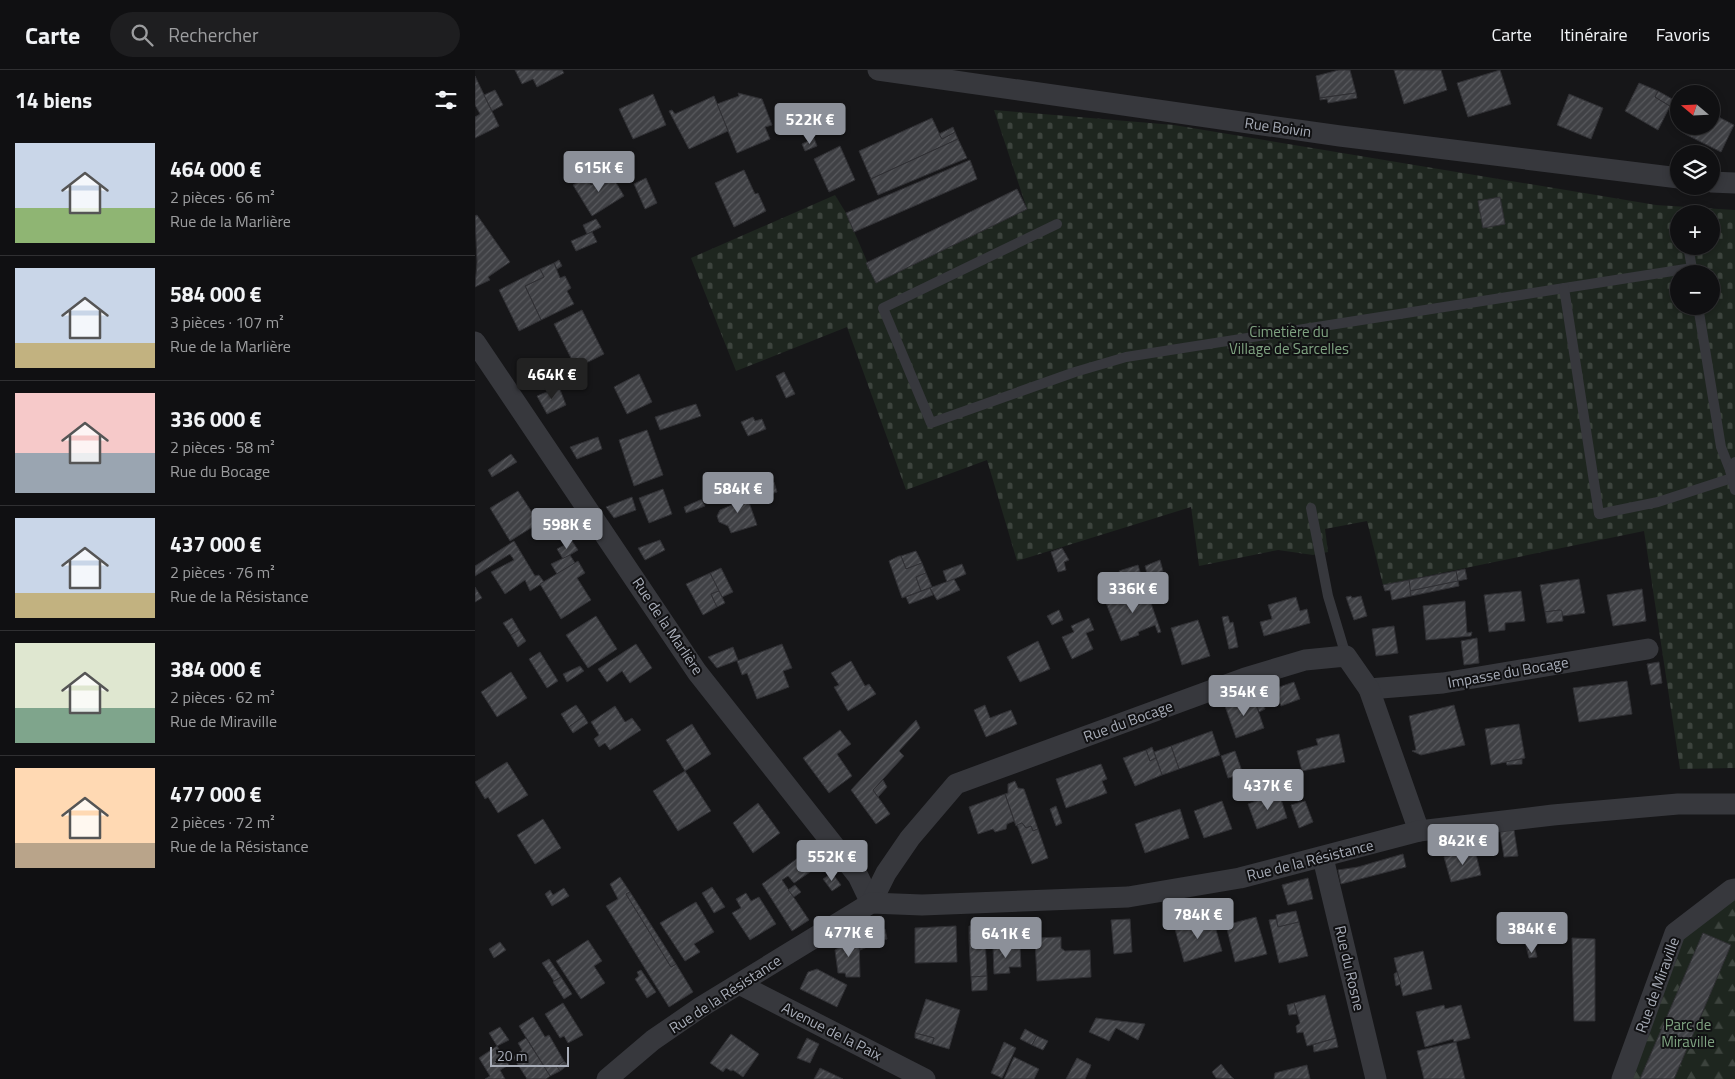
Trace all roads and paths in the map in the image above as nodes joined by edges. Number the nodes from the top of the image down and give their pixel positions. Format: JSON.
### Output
{"nodes":[{"id":1,"x":878,"y":70,"type":"edge"},
{"id":2,"x":1670,"y":177,"type":"edge"},
{"id":3,"x":1720,"y":183,"type":"edge"},
{"id":4,"x":1735,"y":184,"type":"edge"},
{"id":5,"x":1057,"y":224,"type":"dead end"},
{"id":6,"x":1670,"y":274,"type":"edge"},
{"id":7,"x":1564,"y":288,"type":"junction"},
{"id":8,"x":1699,"y":315,"type":"edge"},
{"id":9,"x":475,"y":342,"type":"edge"},
{"id":10,"x":1732,"y":470,"type":"edge"},
{"id":11,"x":1735,"y":490,"type":"edge"},
{"id":12,"x":1311,"y":508,"type":"dead end"},
{"id":13,"x":1647,"y":649,"type":"dead end"},
{"id":14,"x":1346,"y":656,"type":"junction"},
{"id":15,"x":1369,"y":689,"type":"junction"},
{"id":16,"x":1735,"y":804,"type":"edge"},
{"id":17,"x":1419,"y":831,"type":"junction"},
{"id":18,"x":1323,"y":858,"type":"junction"},
{"id":19,"x":1735,"y":890,"type":"edge"},
{"id":20,"x":871,"y":903,"type":"junction"},
{"id":21,"x":739,"y":984,"type":"junction"},
{"id":22,"x":607,"y":1079,"type":"edge"},
{"id":23,"x":925,"y":1079,"type":"edge"},
{"id":24,"x":1376,"y":1079,"type":"edge"},
{"id":25,"x":1622,"y":1079,"type":"edge"}],
"edges":[{"from":1,"to":2,"type":"street","name":"Rue Boivin"},
{"from":3,"to":4,"type":"street"},
{"from":5,"to":7,"type":"lane"},
{"from":6,"to":7,"type":"lane"},
{"from":7,"to":10,"type":"lane"},
{"from":8,"to":10,"type":"lane"},
{"from":9,"to":20,"type":"street","name":"Rue de la Marlière"},
{"from":10,"to":11,"type":"lane"},
{"from":12,"to":14,"type":"lane"},
{"from":13,"to":15,"type":"street","name":"Impasse du Bocage"},
{"from":14,"to":15,"type":"street"},
{"from":14,"to":20,"type":"street","name":"Rue du Bocage"},
{"from":15,"to":17,"type":"street"},
{"from":16,"to":17,"type":"street","name":"Rue de la Résistance"},
{"from":17,"to":18,"type":"street","name":"Rue de la Résistance"},
{"from":18,"to":20,"type":"street","name":"Rue de la Résistance"},
{"from":18,"to":24,"type":"street","name":"Rue du Rosne"},
{"from":19,"to":25,"type":"street","name":"Rue de Miraville"},
{"from":20,"to":21,"type":"street","name":"Rue de la Résistance"},
{"from":21,"to":22,"type":"street","name":"Rue de la Résistance"},
{"from":21,"to":23,"type":"street","name":"Avenue de la Paix"}]}
